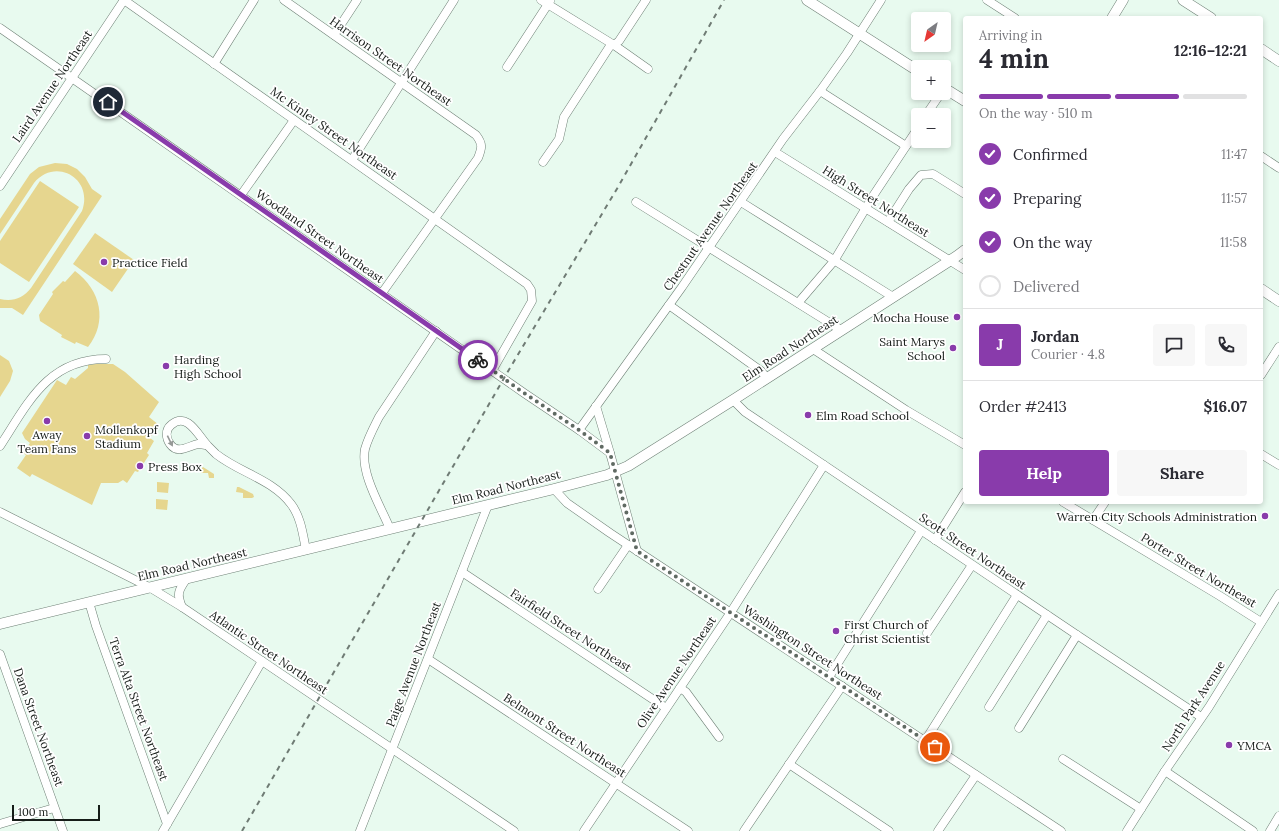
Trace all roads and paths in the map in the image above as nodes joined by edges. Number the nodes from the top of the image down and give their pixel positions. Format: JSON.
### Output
{"nodes":[{"id":1,"x":124,"y":0,"type":"edge"},
{"id":2,"x":254,"y":0,"type":"edge"},
{"id":3,"x":284,"y":0,"type":"edge"},
{"id":4,"x":357,"y":0,"type":"edge"},
{"id":5,"x":454,"y":0,"type":"edge"},
{"id":6,"x":646,"y":0,"type":"edge"},
{"id":7,"x":807,"y":0,"type":"edge"},
{"id":8,"x":880,"y":0,"type":"edge"},
{"id":9,"x":988,"y":0,"type":"edge"},
{"id":10,"x":1123,"y":0,"type":"edge"},
{"id":11,"x":1182,"y":0,"type":"edge"},
{"id":12,"x":546,"y":1,"type":"edge"},
{"id":13,"x":1012,"y":16,"type":"edge"},
{"id":14,"x":1113,"y":16,"type":"edge"},
{"id":15,"x":1208,"y":16,"type":"edge"},
{"id":16,"x":0,"y":28,"type":"edge"},
{"id":17,"x":859,"y":34,"type":"junction"},
{"id":18,"x":334,"y":35,"type":"junction"},
{"id":19,"x":614,"y":45,"type":"junction"},
{"id":20,"x":1263,"y":50,"type":"edge"},
{"id":21,"x":1279,"y":61,"type":"edge"},
{"id":22,"x":214,"y":64,"type":"junction"},
{"id":23,"x":507,"y":67,"type":"dead end"},
{"id":24,"x":911,"y":67,"type":"edge"},
{"id":25,"x":648,"y":69,"type":"dead end"},
{"id":26,"x":72,"y":78,"type":"junction"},
{"id":27,"x":401,"y":83,"type":"junction"},
{"id":28,"x":820,"y":91,"type":"junction"},
{"id":29,"x":951,"y":92,"type":"edge"},
{"id":30,"x":963,"y":100,"type":"edge"},
{"id":31,"x":294,"y":120,"type":"junction"},
{"id":32,"x":911,"y":138,"type":"edge"},
{"id":33,"x":906,"y":146,"type":"junction"},
{"id":34,"x":775,"y":152,"type":"junction"},
{"id":35,"x":1263,"y":157,"type":"edge"},
{"id":36,"x":352,"y":160,"type":"junction"},
{"id":37,"x":543,"y":162,"type":"dead end"},
{"id":38,"x":1279,"y":168,"type":"edge"},
{"id":39,"x":0,"y":186,"type":"edge"},
{"id":40,"x":963,"y":193,"type":"edge"},
{"id":41,"x":241,"y":195,"type":"junction"},
{"id":42,"x":636,"y":202,"type":"dead end"},
{"id":43,"x":741,"y":202,"type":"junction"},
{"id":44,"x":867,"y":209,"type":"junction"},
{"id":45,"x":434,"y":218,"type":"junction"},
{"id":46,"x":888,"y":222,"type":"junction"},
{"id":47,"x":709,"y":248,"type":"junction"},
{"id":48,"x":963,"y":252,"type":"edge"},
{"id":49,"x":950,"y":260,"type":"junction"},
{"id":50,"x":834,"y":261,"type":"junction"},
{"id":51,"x":963,"y":269,"type":"edge"},
{"id":52,"x":1263,"y":290,"type":"edge"},
{"id":53,"x":382,"y":293,"type":"junction"},
{"id":54,"x":893,"y":297,"type":"junction"},
{"id":55,"x":1279,"y":301,"type":"edge"},
{"id":56,"x":798,"y":303,"type":"junction"},
{"id":57,"x":669,"y":305,"type":"junction"},
{"id":58,"x":841,"y":330,"type":"junction"},
{"id":59,"x":436,"y":331,"type":"junction"},
{"id":60,"x":1279,"y":346,"type":"edge"},
{"id":61,"x":813,"y":348,"type":"junction"},
{"id":62,"x":106,"y":359,"type":"dead end"},
{"id":63,"x":492,"y":370,"type":"junction"},
{"id":64,"x":1263,"y":372,"type":"edge"},
{"id":65,"x":767,"y":378,"type":"junction"},
{"id":66,"x":733,"y":400,"type":"junction"},
{"id":67,"x":596,"y":406,"type":"junction"},
{"id":68,"x":579,"y":430,"type":"junction"},
{"id":69,"x":963,"y":444,"type":"edge"},
{"id":70,"x":207,"y":445,"type":"junction"},
{"id":71,"x":0,"y":446,"type":"edge"},
{"id":72,"x":610,"y":453,"type":"junction"},
{"id":73,"x":1263,"y":455,"type":"edge"},
{"id":74,"x":824,"y":465,"type":"junction"},
{"id":75,"x":1279,"y":465,"type":"edge"},
{"id":76,"x":616,"y":472,"type":"junction"},
{"id":77,"x":554,"y":489,"type":"junction"},
{"id":78,"x":963,"y":495,"type":"edge"},
{"id":79,"x":1066,"y":504,"type":"edge"},
{"id":80,"x":1104,"y":504,"type":"edge"},
{"id":81,"x":488,"y":505,"type":"junction"},
{"id":82,"x":0,"y":512,"type":"edge"},
{"id":83,"x":1094,"y":520,"type":"junction"},
{"id":84,"x":390,"y":529,"type":"junction"},
{"id":85,"x":922,"y":531,"type":"junction"},
{"id":86,"x":935,"y":540,"type":"junction"},
{"id":87,"x":628,"y":545,"type":"junction"},
{"id":88,"x":306,"y":550,"type":"junction"},
{"id":89,"x":637,"y":551,"type":"junction"},
{"id":90,"x":972,"y":565,"type":"junction"},
{"id":91,"x":462,"y":572,"type":"junction"},
{"id":92,"x":187,"y":578,"type":"junction"},
{"id":93,"x":149,"y":587,"type":"junction"},
{"id":94,"x":598,"y":589,"type":"dead end"},
{"id":95,"x":1279,"y":594,"type":"edge"},
{"id":96,"x":1017,"y":595,"type":"junction"},
{"id":97,"x":89,"y":602,"type":"junction"},
{"id":98,"x":182,"y":607,"type":"junction"},
{"id":99,"x":731,"y":612,"type":"junction"},
{"id":100,"x":1047,"y":615,"type":"junction"},
{"id":101,"x":1261,"y":622,"type":"junction"},
{"id":102,"x":0,"y":624,"type":"edge"},
{"id":103,"x":927,"y":633,"type":"dead end"},
{"id":104,"x":1077,"y":635,"type":"junction"},
{"id":105,"x":0,"y":654,"type":"edge"},
{"id":106,"x":428,"y":659,"type":"junction"},
{"id":107,"x":262,"y":661,"type":"junction"},
{"id":108,"x":829,"y":677,"type":"junction"},
{"id":109,"x":842,"y":686,"type":"junction"},
{"id":110,"x":680,"y":688,"type":"junction"},
{"id":111,"x":989,"y":707,"type":"dead end"},
{"id":112,"x":666,"y":708,"type":"junction"},
{"id":113,"x":1201,"y":717,"type":"junction"},
{"id":114,"x":1019,"y":728,"type":"dead end"},
{"id":115,"x":719,"y":737,"type":"dead end"},
{"id":116,"x":925,"y":741,"type":"junction"},
{"id":117,"x":392,"y":749,"type":"junction"},
{"id":118,"x":1063,"y":759,"type":"dead end"},
{"id":119,"x":789,"y":764,"type":"junction"},
{"id":120,"x":1165,"y":771,"type":"junction"},
{"id":121,"x":976,"y":775,"type":"junction"},
{"id":122,"x":616,"y":783,"type":"junction"},
{"id":123,"x":54,"y":808,"type":"junction"},
{"id":124,"x":1141,"y":809,"type":"junction"},
{"id":125,"x":1279,"y":816,"type":"edge"},
{"id":126,"x":0,"y":824,"type":"edge"},
{"id":127,"x":165,"y":828,"type":"edge"},
{"id":128,"x":63,"y":831,"type":"edge"},
{"id":129,"x":360,"y":831,"type":"edge"},
{"id":130,"x":514,"y":831,"type":"edge"},
{"id":131,"x":584,"y":831,"type":"edge"},
{"id":132,"x":688,"y":831,"type":"edge"},
{"id":133,"x":744,"y":831,"type":"edge"},
{"id":134,"x":889,"y":831,"type":"edge"},
{"id":135,"x":938,"y":831,"type":"edge"},
{"id":136,"x":1061,"y":831,"type":"edge"},
{"id":137,"x":1127,"y":831,"type":"edge"},
{"id":138,"x":1253,"y":831,"type":"edge"},
{"id":139,"x":1270,"y":831,"type":"edge"}],
"edges":[{"from":1,"to":22,"type":"street","name":"Mc Kinley Street Northeast"},
{"from":1,"to":26,"type":"street","name":"Laird Avenue Northeast"},
{"from":2,"to":22,"type":"street"},
{"from":3,"to":18,"type":"street","name":"Harrison Street Northeast"},
{"from":4,"to":18,"type":"street"},
{"from":5,"to":27,"type":"street"},
{"from":6,"to":19,"type":"street"},
{"from":7,"to":17,"type":"main road"},
{"from":8,"to":17,"type":"street","name":"Chestnut Avenue Northeast"},
{"from":9,"to":13,"type":"street"},
{"from":10,"to":14,"type":"main road"},
{"from":11,"to":15,"type":"main road"},
{"from":12,"to":19,"type":"street"},
{"from":12,"to":23,"type":"street"},
{"from":16,"to":26,"type":"street","name":"Woodland Street Northeast"},
{"from":17,"to":24,"type":"main road"},
{"from":17,"to":28,"type":"street","name":"Chestnut Avenue Northeast"},
{"from":18,"to":27,"type":"street","name":"Harrison Street Northeast"},
{"from":19,"to":25,"type":"street"},
{"from":19,"to":37,"type":"street"},
{"from":20,"to":21,"type":"main road"},
{"from":22,"to":31,"type":"street","name":"Mc Kinley Street Northeast"},
{"from":26,"to":39,"type":"street","name":"Laird Avenue Northeast"},
{"from":26,"to":41,"type":"street","name":"Woodland Street Northeast"},
{"from":27,"to":36,"type":"street"},
{"from":27,"to":45,"type":"street","name":"Harrison Street Northeast"},
{"from":28,"to":33,"type":"street"},
{"from":28,"to":34,"type":"street","name":"Chestnut Avenue Northeast"},
{"from":29,"to":30,"type":"main road"},
{"from":31,"to":36,"type":"street","name":"Mc Kinley Street Northeast"},
{"from":31,"to":41,"type":"street"},
{"from":32,"to":33,"type":"street"},
{"from":33,"to":44,"type":"street"},
{"from":34,"to":43,"type":"street","name":"Chestnut Avenue Northeast"},
{"from":34,"to":44,"type":"street","name":"High Street Northeast"},
{"from":35,"to":38,"type":"street"},
{"from":36,"to":45,"type":"street","name":"Mc Kinley Street Northeast"},
{"from":40,"to":46,"type":"street"},
{"from":41,"to":53,"type":"street","name":"Woodland Street Northeast"},
{"from":42,"to":47,"type":"street"},
{"from":43,"to":47,"type":"street","name":"Chestnut Avenue Northeast"},
{"from":43,"to":50,"type":"street"},
{"from":44,"to":46,"type":"street","name":"High Street Northeast"},
{"from":44,"to":50,"type":"street"},
{"from":45,"to":53,"type":"street"},
{"from":45,"to":63,"type":"street","name":"Mc Kinley Street Northeast"},
{"from":46,"to":49,"type":"street","name":"High Street Northeast"},
{"from":47,"to":56,"type":"street"},
{"from":47,"to":57,"type":"street","name":"Chestnut Avenue Northeast"},
{"from":48,"to":49,"type":"main road","name":"Elm Road Northeast"},
{"from":49,"to":51,"type":"street","name":"High Street Northeast"},
{"from":49,"to":54,"type":"main road","name":"Elm Road Northeast"},
{"from":50,"to":54,"type":"street"},
{"from":50,"to":56,"type":"street"},
{"from":52,"to":55,"type":"main road"},
{"from":53,"to":59,"type":"street","name":"Woodland Street Northeast"},
{"from":54,"to":58,"type":"main road","name":"Elm Road Northeast"},
{"from":56,"to":58,"type":"street"},
{"from":57,"to":65,"type":"street"},
{"from":57,"to":67,"type":"street","name":"Chestnut Avenue Northeast"},
{"from":58,"to":61,"type":"main road","name":"Elm Road Northeast"},
{"from":59,"to":63,"type":"street","name":"Woodland Street Northeast"},
{"from":59,"to":84,"type":"street"},
{"from":60,"to":64,"type":"street"},
{"from":61,"to":65,"type":"main road","name":"Elm Road Northeast"},
{"from":61,"to":69,"type":"street"},
{"from":62,"to":71,"type":"street"},
{"from":63,"to":68,"type":"street","name":"Woodland Street Northeast"},
{"from":65,"to":66,"type":"main road","name":"Elm Road Northeast"},
{"from":66,"to":74,"type":"street","name":"Scott Street Northeast"},
{"from":66,"to":76,"type":"main road","name":"Elm Road Northeast"},
{"from":67,"to":68,"type":"street","name":"Chestnut Avenue Northeast"},
{"from":67,"to":72,"type":"street"},
{"from":68,"to":72,"type":"street","name":"Woodland Street Northeast"},
{"from":70,"to":70,"type":"street","one_way":true},
{"from":70,"to":88,"type":"street"},
{"from":72,"to":76,"type":"street"},
{"from":73,"to":75,"type":"street"},
{"from":74,"to":85,"type":"street","name":"Scott Street Northeast"},
{"from":74,"to":99,"type":"street","name":"Olive Avenue Northeast"},
{"from":76,"to":77,"type":"main road","name":"Elm Road Northeast"},
{"from":76,"to":89,"type":"street"},
{"from":77,"to":81,"type":"main road","name":"Elm Road Northeast"},
{"from":77,"to":87,"type":"street","name":"Washington Street Northeast"},
{"from":78,"to":86,"type":"street"},
{"from":79,"to":83,"type":"street","name":"Porter Street Northeast"},
{"from":80,"to":83,"type":"street"},
{"from":81,"to":84,"type":"main road","name":"Elm Road Northeast"},
{"from":81,"to":91,"type":"street","name":"Paige Avenue Northeast"},
{"from":82,"to":93,"type":"street","name":"Atlantic Street Northeast"},
{"from":83,"to":101,"type":"street","name":"Porter Street Northeast"},
{"from":84,"to":88,"type":"main road","name":"Elm Road Northeast"},
{"from":85,"to":86,"type":"street","name":"Scott Street Northeast"},
{"from":85,"to":108,"type":"street"},
{"from":86,"to":90,"type":"street","name":"Scott Street Northeast"},
{"from":87,"to":89,"type":"street","name":"Washington Street Northeast"},
{"from":87,"to":94,"type":"street"},
{"from":88,"to":92,"type":"main road","name":"Elm Road Northeast"},
{"from":89,"to":99,"type":"street","name":"Washington Street Northeast"},
{"from":90,"to":96,"type":"street","name":"Scott Street Northeast"},
{"from":90,"to":103,"type":"street"},
{"from":91,"to":106,"type":"street","name":"Paige Avenue Northeast"},
{"from":91,"to":112,"type":"street","name":"Fairfield Street Northeast"},
{"from":92,"to":93,"type":"main road","name":"Elm Road Northeast"},
{"from":92,"to":98,"type":"street"},
{"from":93,"to":97,"type":"main road","name":"Elm Road Northeast"},
{"from":93,"to":98,"type":"street","name":"Atlantic Street Northeast"},
{"from":95,"to":101,"type":"street","name":"North Park Avenue"},
{"from":96,"to":100,"type":"street","name":"Scott Street Northeast"},
{"from":96,"to":116,"type":"street"},
{"from":97,"to":102,"type":"main road","name":"Elm Road Northeast"},
{"from":97,"to":127,"type":"street","name":"Terra Alta Street Northeast"},
{"from":98,"to":107,"type":"street","name":"Atlantic Street Northeast"},
{"from":99,"to":108,"type":"street","name":"Washington Street Northeast"},
{"from":99,"to":110,"type":"street","name":"Olive Avenue Northeast"},
{"from":100,"to":104,"type":"street","name":"Scott Street Northeast"},
{"from":100,"to":111,"type":"street"},
{"from":101,"to":113,"type":"street","name":"North Park Avenue"},
{"from":104,"to":113,"type":"street","name":"Scott Street Northeast"},
{"from":104,"to":114,"type":"street"},
{"from":105,"to":123,"type":"street","name":"Dana Street Northeast"},
{"from":106,"to":117,"type":"street","name":"Paige Avenue Northeast"},
{"from":106,"to":122,"type":"street","name":"Belmont Street Northeast"},
{"from":107,"to":117,"type":"street","name":"Atlantic Street Northeast"},
{"from":107,"to":127,"type":"street"},
{"from":108,"to":109,"type":"street","name":"Washington Street Northeast"},
{"from":109,"to":116,"type":"street","name":"Washington Street Northeast"},
{"from":109,"to":119,"type":"street"},
{"from":110,"to":112,"type":"street","name":"Olive Avenue Northeast"},
{"from":110,"to":115,"type":"street"},
{"from":112,"to":122,"type":"street","name":"Olive Avenue Northeast"},
{"from":113,"to":120,"type":"street","name":"North Park Avenue"},
{"from":116,"to":121,"type":"street","name":"Washington Street Northeast"},
{"from":117,"to":129,"type":"street","name":"Paige Avenue Northeast"},
{"from":117,"to":130,"type":"street","name":"Atlantic Street Northeast"},
{"from":118,"to":124,"type":"street"},
{"from":119,"to":133,"type":"street"},
{"from":119,"to":134,"type":"street"},
{"from":120,"to":124,"type":"street","name":"North Park Avenue"},
{"from":120,"to":138,"type":"street"},
{"from":121,"to":135,"type":"street"},
{"from":121,"to":136,"type":"street","name":"Washington Street Northeast"},
{"from":122,"to":131,"type":"street","name":"Olive Avenue Northeast"},
{"from":122,"to":132,"type":"street","name":"Belmont Street Northeast"},
{"from":123,"to":126,"type":"street"},
{"from":123,"to":128,"type":"street","name":"Dana Street Northeast"},
{"from":124,"to":137,"type":"street","name":"North Park Avenue"},
{"from":125,"to":139,"type":"street"}]}
